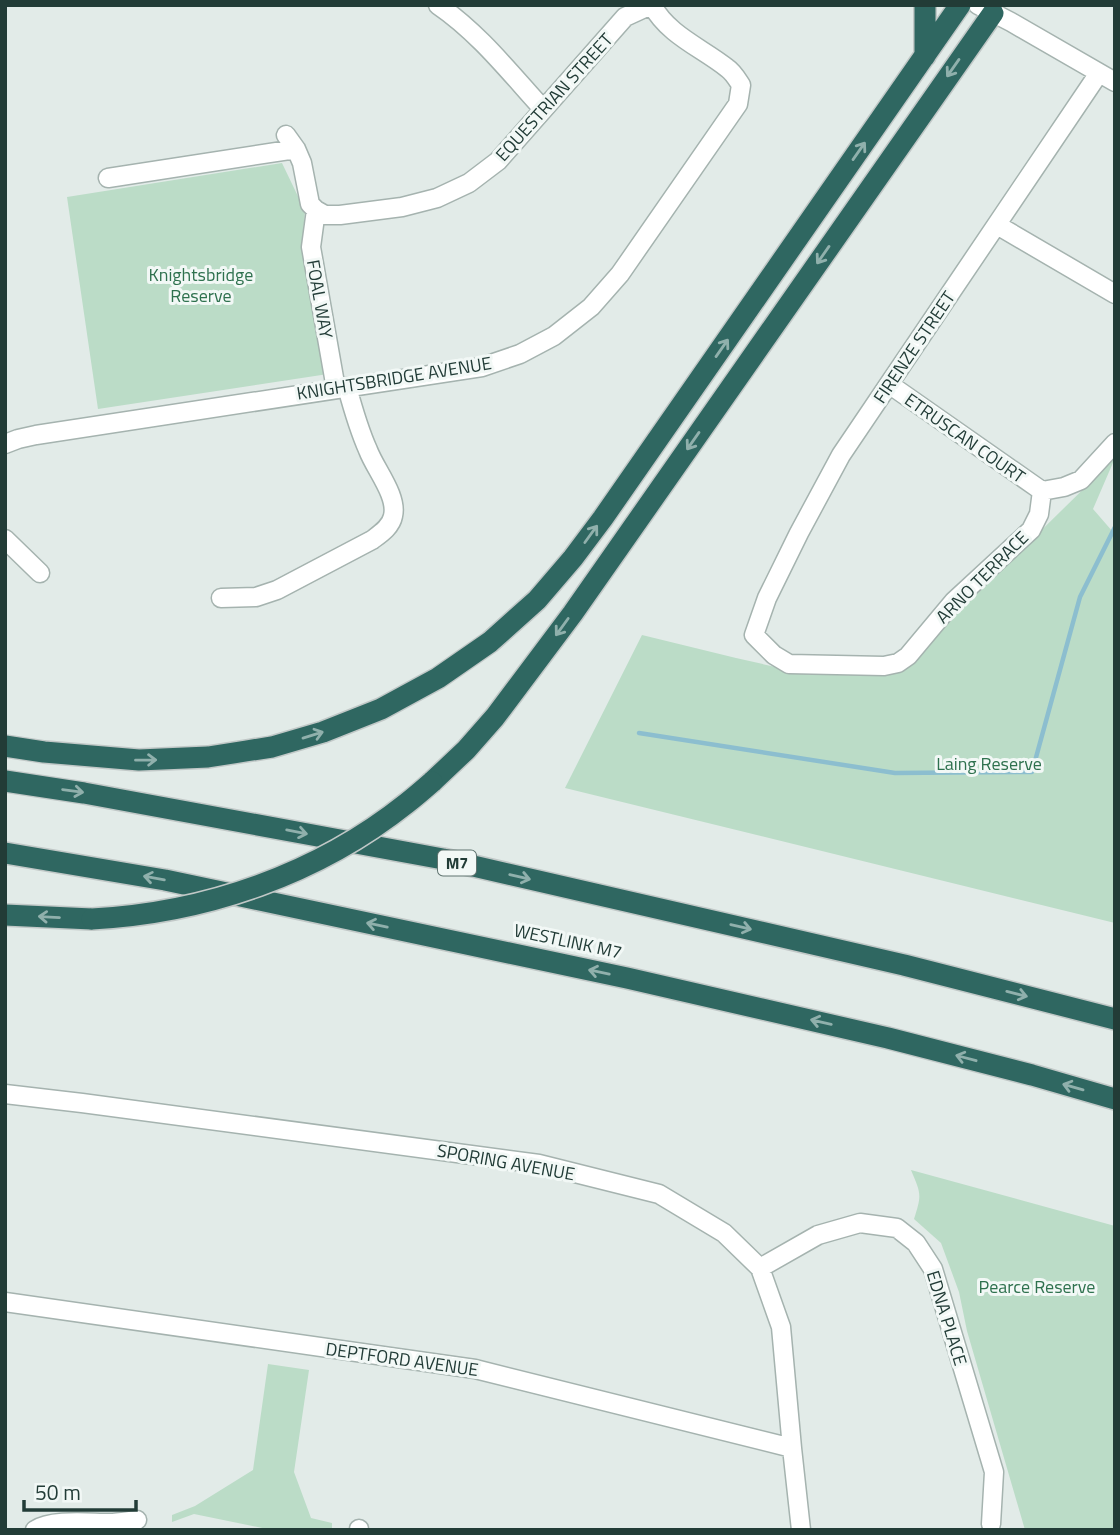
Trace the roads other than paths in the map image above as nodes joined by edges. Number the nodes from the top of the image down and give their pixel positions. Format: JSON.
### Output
{"nodes":[{"id":1,"x":438,"y":5,"type":"edge"},
{"id":2,"x":652,"y":5,"type":"edge"},
{"id":3,"x":925,"y":5,"type":"edge"},
{"id":4,"x":960,"y":5,"type":"edge"},
{"id":5,"x":985,"y":9,"type":"edge"},
{"id":6,"x":925,"y":56,"type":"junction"},
{"id":7,"x":1107,"y":78,"type":"edge"},
{"id":8,"x":543,"y":109,"type":"junction"},
{"id":9,"x":108,"y":178,"type":"dead end"},
{"id":10,"x":316,"y":210,"type":"junction"},
{"id":11,"x":996,"y":225,"type":"junction"},
{"id":12,"x":1115,"y":294,"type":"edge"},
{"id":13,"x":889,"y":384,"type":"junction"},
{"id":14,"x":341,"y":388,"type":"junction"},
{"id":15,"x":1115,"y":443,"type":"edge"},
{"id":16,"x":5,"y":444,"type":"edge"},
{"id":17,"x":1042,"y":491,"type":"junction"},
{"id":18,"x":5,"y":539,"type":"edge"},
{"id":19,"x":40,"y":573,"type":"dead end"},
{"id":20,"x":221,"y":598,"type":"dead end"},
{"id":21,"x":754,"y":635,"type":"joint"},
{"id":22,"x":5,"y":746,"type":"edge"},
{"id":23,"x":5,"y":781,"type":"edge"},
{"id":24,"x":5,"y":853,"type":"edge"},
{"id":25,"x":5,"y":915,"type":"edge"},
{"id":26,"x":1115,"y":1019,"type":"edge"},
{"id":27,"x":5,"y":1094,"type":"edge"},
{"id":28,"x":1115,"y":1099,"type":"edge"},
{"id":29,"x":760,"y":1268,"type":"junction"},
{"id":30,"x":5,"y":1302,"type":"edge"},
{"id":31,"x":792,"y":1448,"type":"junction"},
{"id":32,"x":137,"y":1520,"type":"dead end"},
{"id":33,"x":991,"y":1524,"type":"dead end"},
{"id":34,"x":35,"y":1530,"type":"edge"},
{"id":35,"x":801,"y":1530,"type":"edge"}],
"edges":[{"from":1,"to":8,"type":"street"},
{"from":2,"to":8,"type":"street","name":"EQUESTRIAN STREET"},
{"from":2,"to":14,"type":"street","name":"KNIGHTSBRIDGE AVENUE"},
{"from":3,"to":6,"type":"highway"},
{"from":4,"to":6,"type":"highway"},
{"from":5,"to":7,"type":"street"},
{"from":5,"to":25,"type":"highway","one_way":true,"bridge":true},
{"from":22,"to":6,"type":"highway","one_way":true},
{"from":7,"to":11,"type":"street","name":"FIRENZE STREET"},
{"from":8,"to":10,"type":"street","name":"EQUESTRIAN STREET"},
{"from":9,"to":10,"type":"street"},
{"from":10,"to":14,"type":"street","name":"FOAL WAY"},
{"from":11,"to":12,"type":"street"},
{"from":11,"to":13,"type":"street","name":"FIRENZE STREET"},
{"from":13,"to":17,"type":"street","name":"ETRUSCAN COURT"},
{"from":13,"to":21,"type":"street","name":"FIRENZE STREET"},
{"from":14,"to":16,"type":"street","name":"KNIGHTSBRIDGE AVENUE"},
{"from":14,"to":20,"type":"street","name":"FOAL WAY"},
{"from":15,"to":17,"type":"street"},
{"from":17,"to":21,"type":"street","name":"ARNO TERRACE"},
{"from":18,"to":19,"type":"street"},
{"from":23,"to":26,"type":"highway","number":"M7","one_way":true},
{"from":28,"to":24,"type":"highway","name":"WESTLINK M7","one_way":true},
{"from":27,"to":29,"type":"street","name":"SPORING AVENUE"},
{"from":29,"to":31,"type":"street","name":"SPORING AVENUE"},
{"from":29,"to":33,"type":"street","name":"EDNA PLACE"},
{"from":30,"to":31,"type":"street","name":"DEPTFORD AVENUE"},
{"from":31,"to":35,"type":"street","name":"SPORING AVENUE"},
{"from":32,"to":34,"type":"street"}]}
